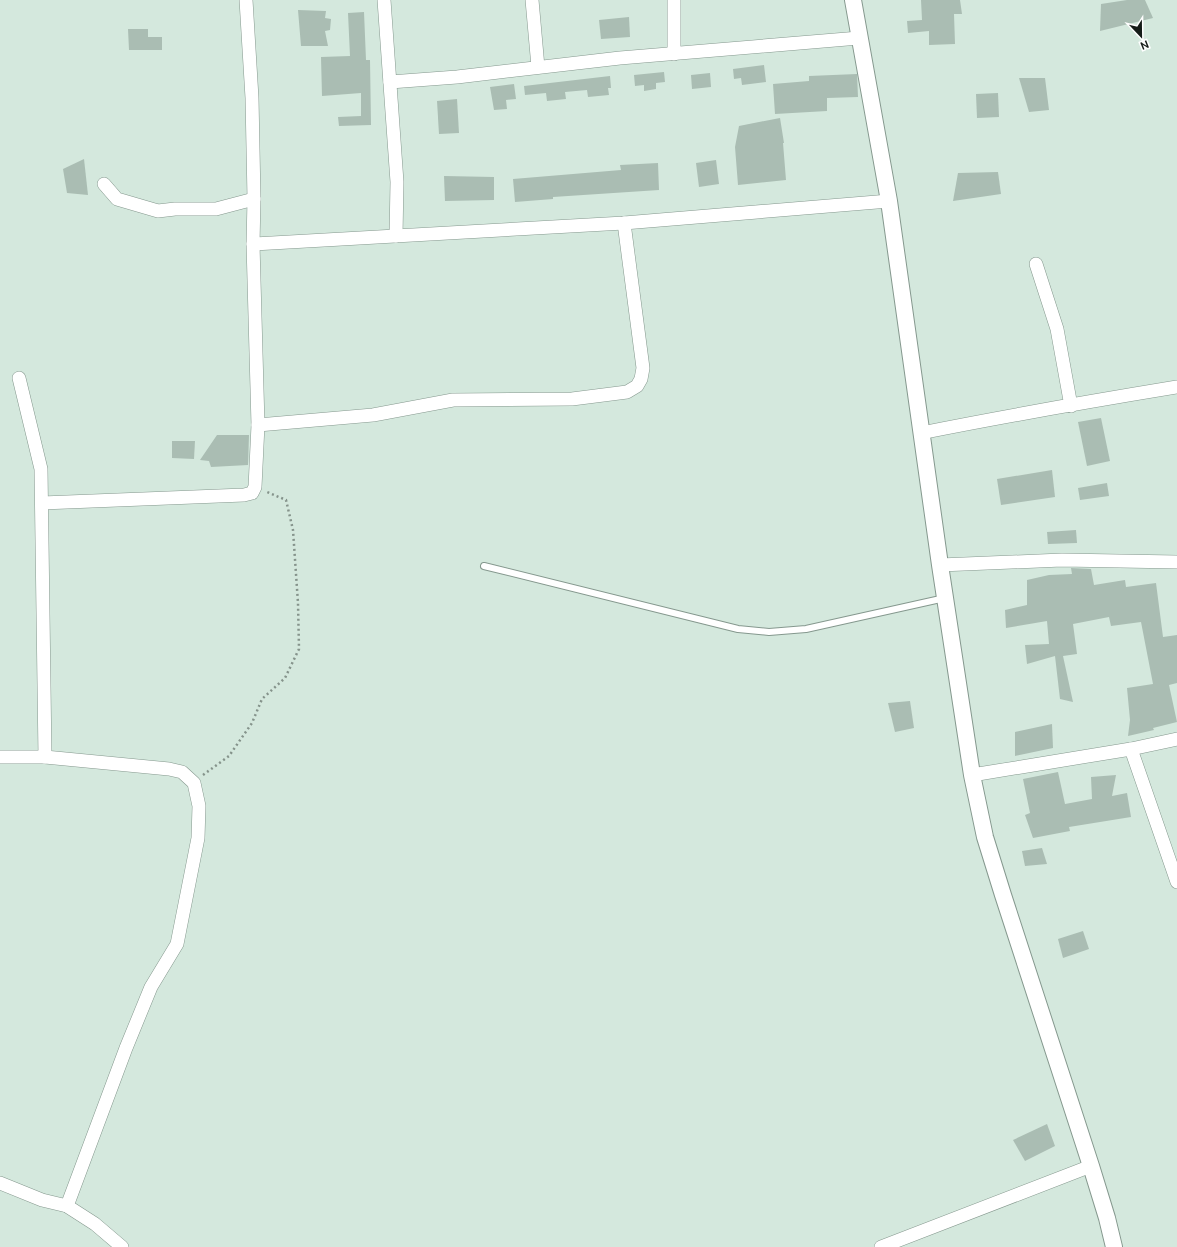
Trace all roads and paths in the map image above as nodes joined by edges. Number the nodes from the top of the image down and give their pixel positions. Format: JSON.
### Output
{"nodes":[{"id":1,"x":246,"y":0,"type":"edge"},
{"id":2,"x":384,"y":0,"type":"edge"},
{"id":3,"x":532,"y":0,"type":"edge"},
{"id":4,"x":674,"y":0,"type":"edge"},
{"id":5,"x":853,"y":0,"type":"edge"},
{"id":6,"x":859,"y":38,"type":"junction"},
{"id":7,"x":674,"y":54,"type":"junction"},
{"id":8,"x":538,"y":67,"type":"junction"},
{"id":9,"x":390,"y":82,"type":"junction"},
{"id":10,"x":104,"y":184,"type":"dead end"},
{"id":11,"x":254,"y":198,"type":"junction"},
{"id":12,"x":888,"y":201,"type":"junction"},
{"id":13,"x":624,"y":223,"type":"junction"},
{"id":14,"x":396,"y":236,"type":"junction"},
{"id":15,"x":253,"y":244,"type":"junction"},
{"id":16,"x":1036,"y":264,"type":"dead end"},
{"id":17,"x":19,"y":378,"type":"dead end"},
{"id":18,"x":1177,"y":386,"type":"edge"},
{"id":19,"x":1072,"y":406,"type":"junction"},
{"id":20,"x":258,"y":425,"type":"junction"},
{"id":21,"x":921,"y":433,"type":"junction"},
{"id":22,"x":255,"y":487,"type":"junction"},
{"id":23,"x":42,"y":503,"type":"junction"},
{"id":24,"x":1177,"y":562,"type":"edge"},
{"id":25,"x":940,"y":565,"type":"junction"},
{"id":26,"x":484,"y":566,"type":"dead end"},
{"id":27,"x":945,"y":598,"type":"junction"},
{"id":28,"x":1177,"y":739,"type":"edge"},
{"id":29,"x":1131,"y":749,"type":"junction"},
{"id":30,"x":0,"y":757,"type":"edge"},
{"id":31,"x":45,"y":757,"type":"junction"},
{"id":32,"x":972,"y":775,"type":"junction"},
{"id":33,"x":194,"y":783,"type":"junction"},
{"id":34,"x":1177,"y":882,"type":"edge"},
{"id":35,"x":1091,"y":1166,"type":"junction"},
{"id":36,"x":0,"y":1183,"type":"edge"},
{"id":37,"x":66,"y":1206,"type":"junction"},
{"id":38,"x":903,"y":1243,"type":"edge"},
{"id":39,"x":122,"y":1247,"type":"edge"},
{"id":40,"x":881,"y":1247,"type":"edge"},
{"id":41,"x":1114,"y":1247,"type":"edge"}],
"edges":[{"from":1,"to":11,"type":"street"},
{"from":2,"to":9,"type":"street"},
{"from":3,"to":8,"type":"street"},
{"from":4,"to":7,"type":"street"},
{"from":5,"to":6,"type":"street"},
{"from":6,"to":7,"type":"street"},
{"from":6,"to":12,"type":"street"},
{"from":7,"to":8,"type":"street"},
{"from":8,"to":9,"type":"street"},
{"from":9,"to":14,"type":"street"},
{"from":10,"to":11,"type":"street"},
{"from":11,"to":15,"type":"street"},
{"from":12,"to":13,"type":"street"},
{"from":12,"to":21,"type":"street"},
{"from":13,"to":14,"type":"street"},
{"from":13,"to":20,"type":"street"},
{"from":14,"to":15,"type":"street"},
{"from":15,"to":20,"type":"street"},
{"from":16,"to":19,"type":"street"},
{"from":17,"to":23,"type":"street"},
{"from":18,"to":19,"type":"street"},
{"from":19,"to":21,"type":"street"},
{"from":20,"to":22,"type":"street"},
{"from":21,"to":25,"type":"street"},
{"from":22,"to":23,"type":"street"},
{"from":22,"to":33,"type":"path"},
{"from":23,"to":31,"type":"street"},
{"from":24,"to":25,"type":"street"},
{"from":25,"to":27,"type":"street"},
{"from":26,"to":27,"type":"lane"},
{"from":27,"to":32,"type":"street"},
{"from":28,"to":29,"type":"street"},
{"from":29,"to":32,"type":"street"},
{"from":29,"to":34,"type":"street"},
{"from":30,"to":31,"type":"street"},
{"from":31,"to":33,"type":"street"},
{"from":32,"to":35,"type":"street"},
{"from":33,"to":37,"type":"street"},
{"from":35,"to":38,"type":"street"},
{"from":35,"to":41,"type":"street"},
{"from":36,"to":37,"type":"street"},
{"from":37,"to":39,"type":"street"},
{"from":38,"to":40,"type":"street"}]}
